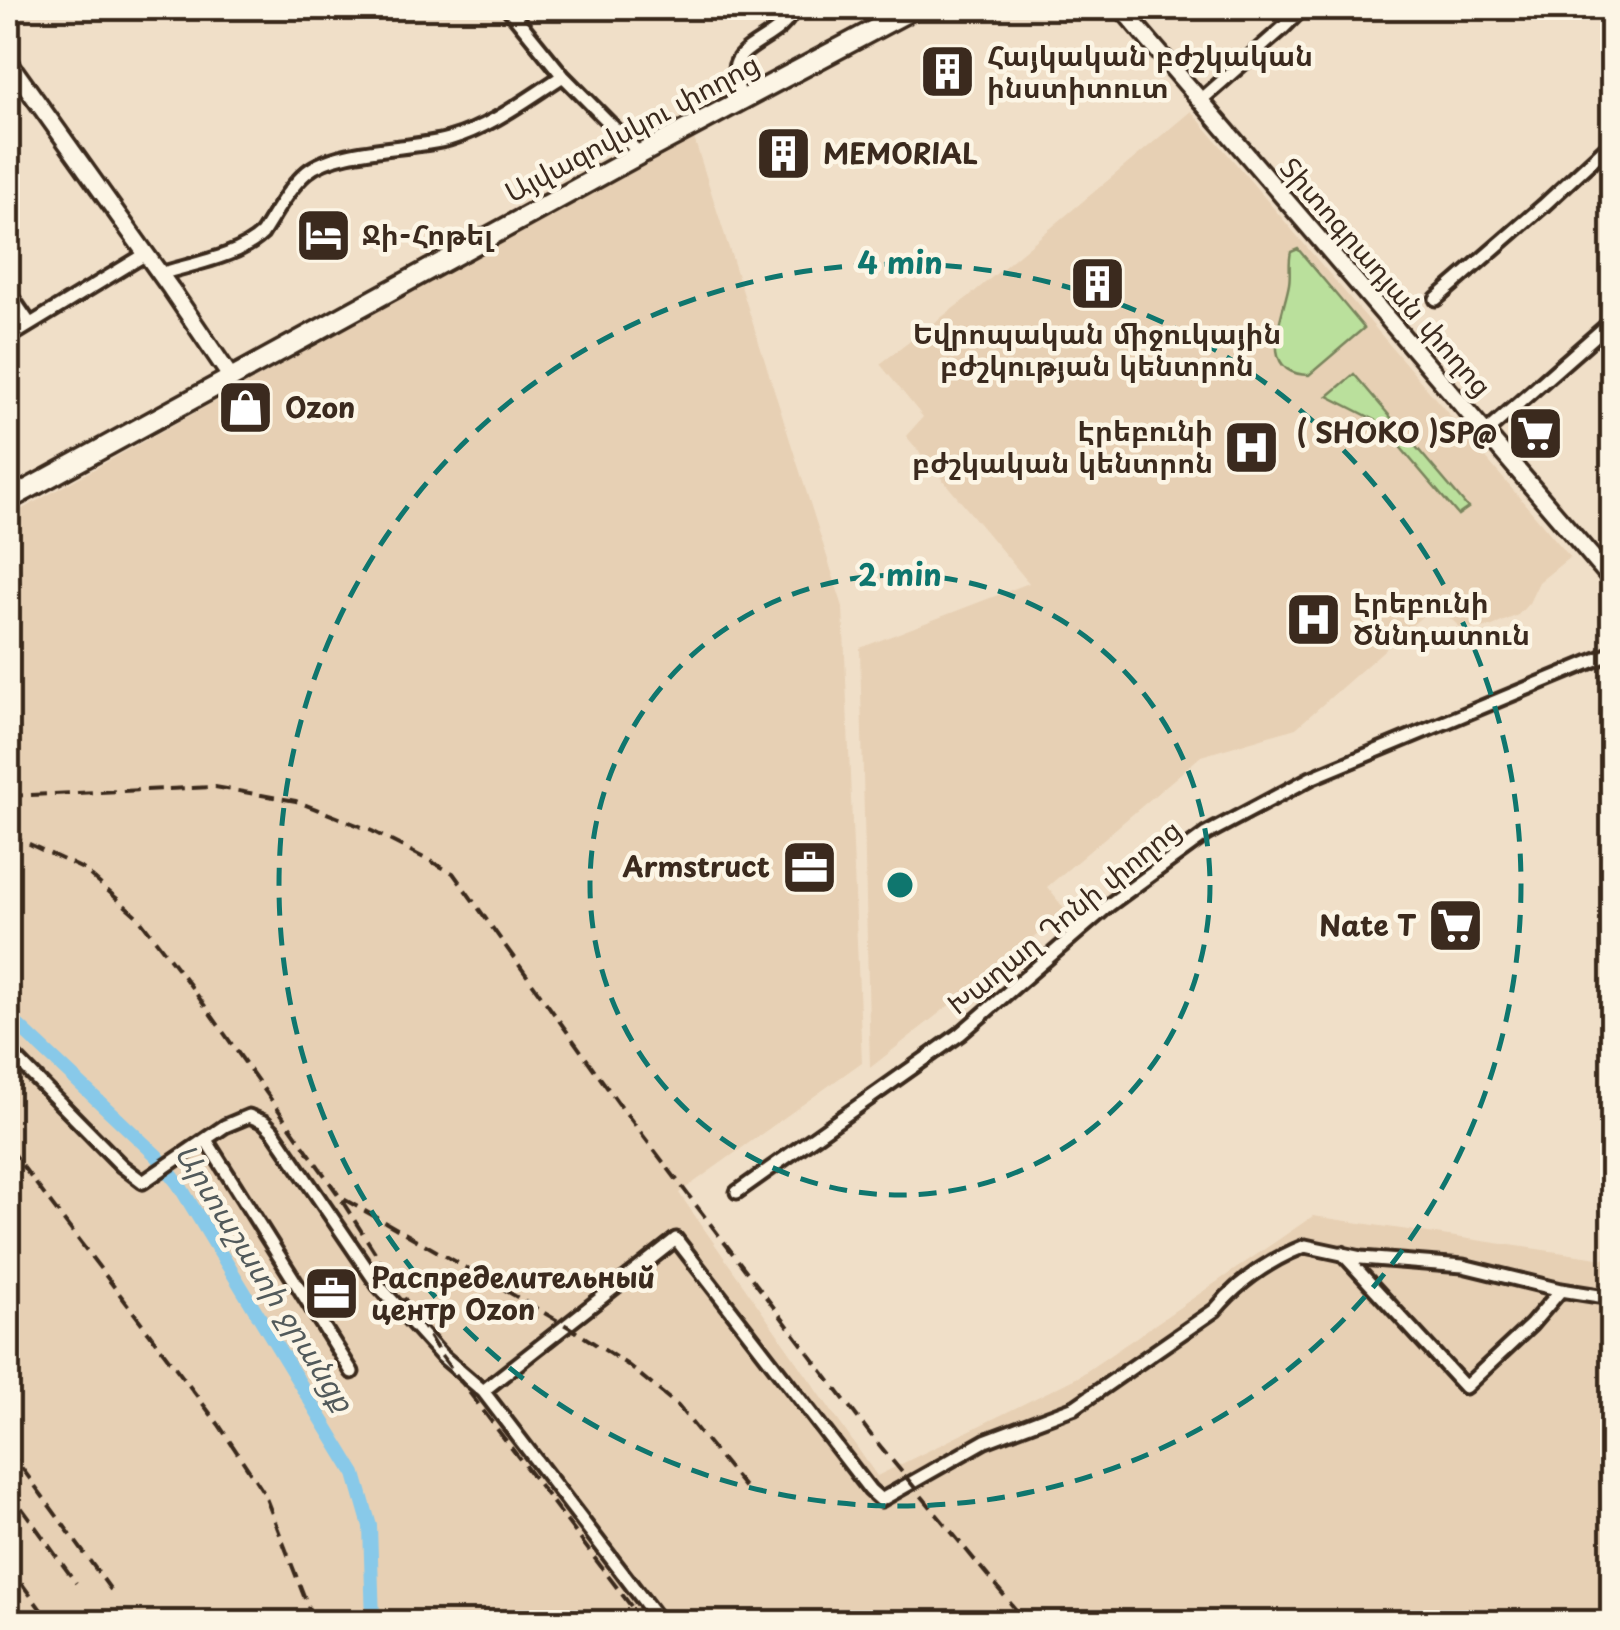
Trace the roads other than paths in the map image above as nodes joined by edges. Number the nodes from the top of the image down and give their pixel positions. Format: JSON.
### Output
{"nodes":[{"id":1,"x":508,"y":8,"type":"edge"},
{"id":2,"x":793,"y":8,"type":"edge"},
{"id":3,"x":915,"y":8,"type":"edge"},
{"id":4,"x":1122,"y":8,"type":"edge"},
{"id":5,"x":1302,"y":8,"type":"edge"},
{"id":6,"x":8,"y":56,"type":"edge"},
{"id":7,"x":563,"y":76,"type":"junction"},
{"id":8,"x":741,"y":100,"type":"junction"},
{"id":9,"x":1200,"y":100,"type":"junction"},
{"id":10,"x":1612,"y":142,"type":"edge"},
{"id":11,"x":640,"y":154,"type":"junction"},
{"id":12,"x":146,"y":254,"type":"junction"},
{"id":13,"x":160,"y":274,"type":"junction"},
{"id":14,"x":8,"y":292,"type":"edge"},
{"id":15,"x":1436,"y":298,"type":"dead end"},
{"id":16,"x":1612,"y":322,"type":"edge"},
{"id":17,"x":30,"y":324,"type":"junction"},
{"id":18,"x":8,"y":338,"type":"edge"},
{"id":19,"x":232,"y":379,"type":"junction"},
{"id":20,"x":1486,"y":432,"type":"junction"},
{"id":21,"x":8,"y":500,"type":"edge"},
{"id":22,"x":1612,"y":580,"type":"edge"},
{"id":23,"x":1612,"y":653,"type":"edge"},
{"id":24,"x":8,"y":1050,"type":"edge"},
{"id":25,"x":206,"y":1140,"type":"junction"},
{"id":26,"x":737,"y":1192,"type":"dead end"},
{"id":27,"x":1342,"y":1253,"type":"junction"},
{"id":28,"x":1561,"y":1290,"type":"junction"},
{"id":29,"x":1612,"y":1298,"type":"edge"},
{"id":30,"x":352,"y":1372,"type":"dead end"},
{"id":31,"x":483,"y":1392,"type":"junction"},
{"id":32,"x":660,"y":1622,"type":"edge"}],
"edges":[{"from":1,"to":7,"type":"street"},
{"from":2,"to":8,"type":"street"},
{"from":3,"to":8,"type":"main road","name":"Այվազովսկու փողոց"},
{"from":4,"to":9,"type":"street","name":"Տիտոգրադյան փողոց"},
{"from":5,"to":9,"type":"street"},
{"from":6,"to":12,"type":"street"},
{"from":7,"to":11,"type":"street"},
{"from":7,"to":13,"type":"street"},
{"from":8,"to":11,"type":"main road","name":"Այվազովսկու փողոց"},
{"from":9,"to":20,"type":"street","name":"Տիտոգրադյան փողոց"},
{"from":10,"to":15,"type":"street"},
{"from":11,"to":19,"type":"main road","name":"Այվազովսկու փողոց"},
{"from":12,"to":13,"type":"street"},
{"from":12,"to":17,"type":"street"},
{"from":13,"to":19,"type":"street"},
{"from":14,"to":17,"type":"street"},
{"from":16,"to":20,"type":"street"},
{"from":17,"to":18,"type":"street"},
{"from":19,"to":21,"type":"main road","name":"Այվազովսկու փողոց"},
{"from":20,"to":22,"type":"street","name":"Տիտոգրադյան փողոց"},
{"from":23,"to":26,"type":"street","name":"Խաղաղ Դոնի փողոց"},
{"from":24,"to":25,"type":"street"},
{"from":25,"to":30,"type":"street"},
{"from":25,"to":31,"type":"street"},
{"from":27,"to":28,"type":"street"},
{"from":27,"to":28,"type":"street"},
{"from":27,"to":31,"type":"street"},
{"from":28,"to":29,"type":"street"},
{"from":31,"to":32,"type":"street"}]}
